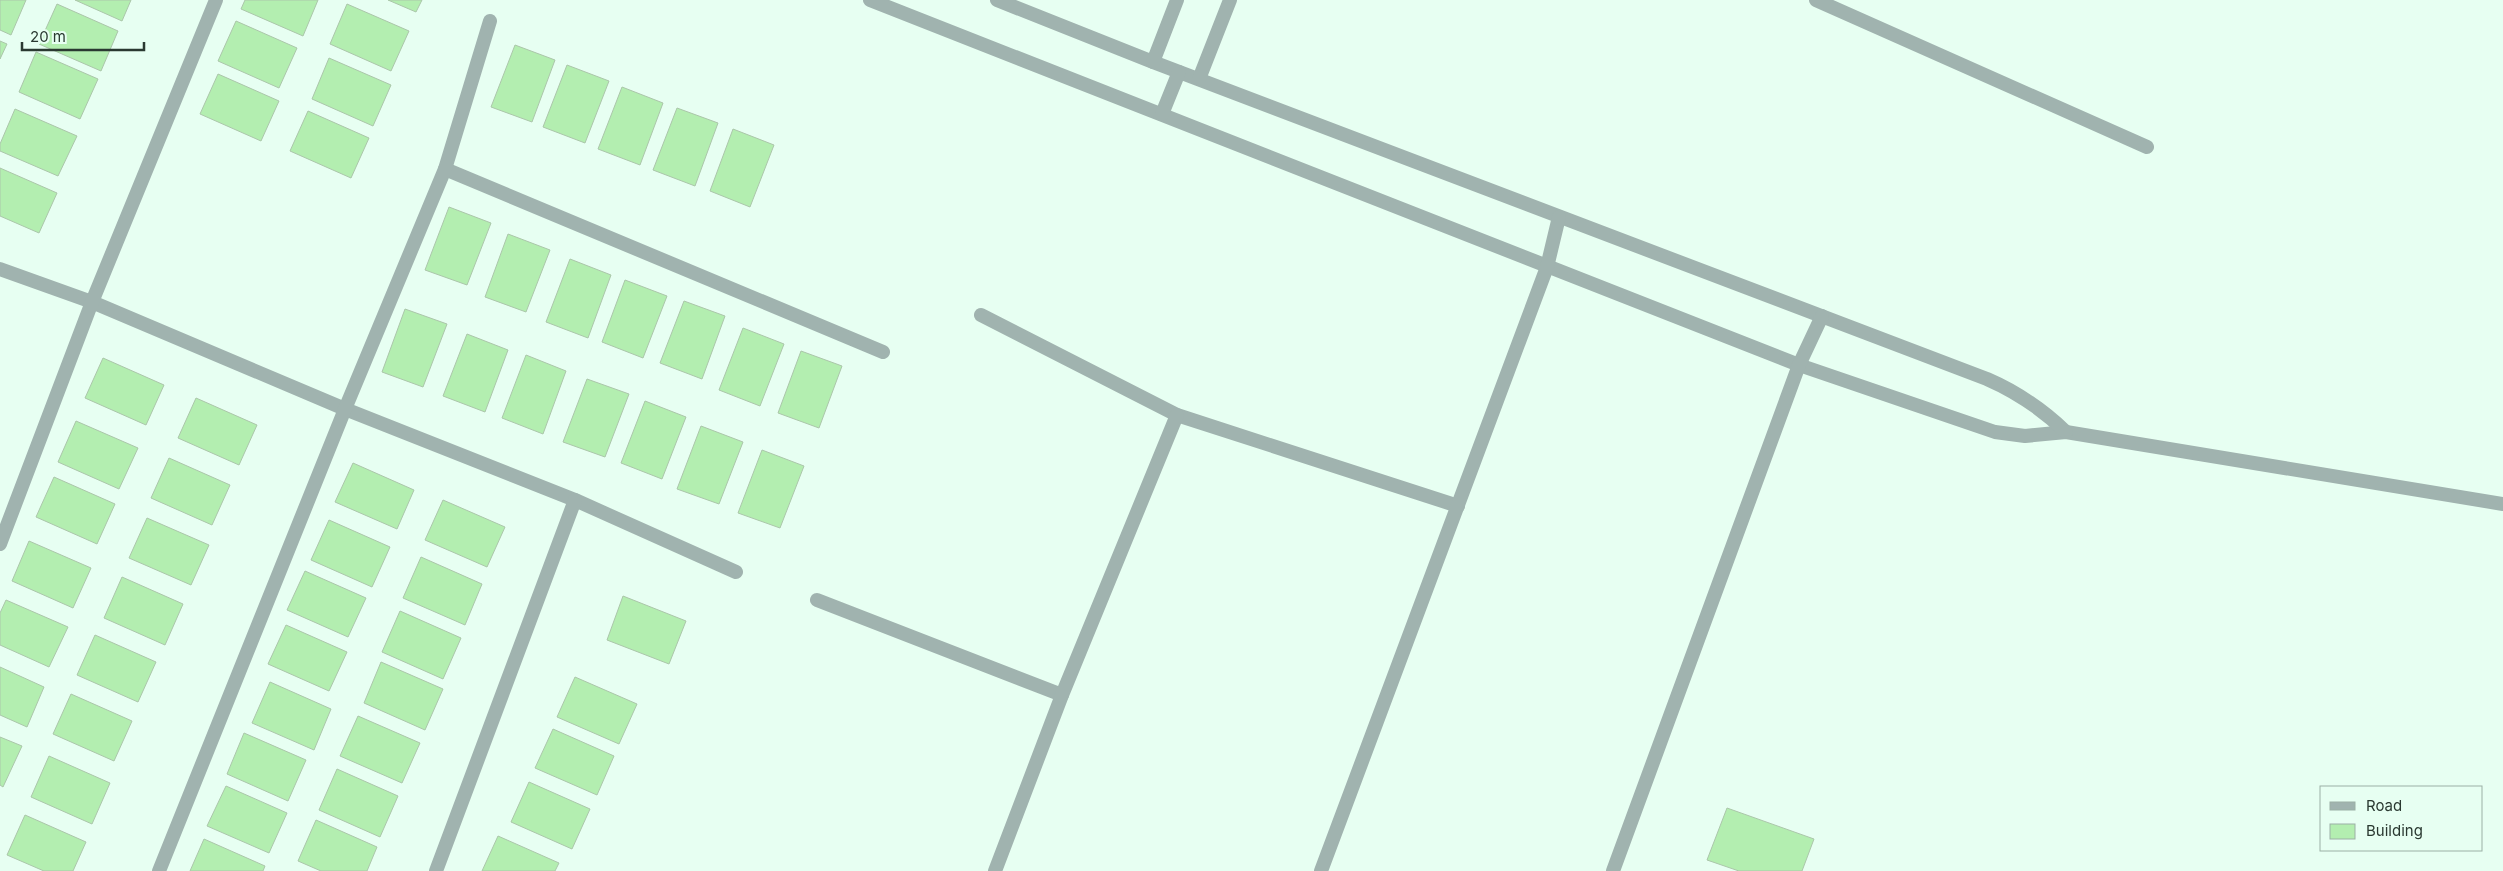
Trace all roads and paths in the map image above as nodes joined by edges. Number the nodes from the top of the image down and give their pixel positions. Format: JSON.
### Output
{"nodes":[{"id":1,"x":216,"y":0,"type":"edge"},
{"id":2,"x":996,"y":0,"type":"edge"},
{"id":3,"x":1177,"y":0,"type":"edge"},
{"id":4,"x":1230,"y":0,"type":"edge"},
{"id":5,"x":1816,"y":0,"type":"edge"},
{"id":6,"x":874,"y":1,"type":"edge"},
{"id":7,"x":490,"y":21,"type":"dead end"},
{"id":8,"x":1153,"y":62,"type":"junction"},
{"id":9,"x":1179,"y":72,"type":"junction"},
{"id":10,"x":1199,"y":79,"type":"junction"},
{"id":11,"x":1162,"y":114,"type":"junction"},
{"id":12,"x":2147,"y":147,"type":"dead end"},
{"id":13,"x":445,"y":169,"type":"junction"},
{"id":14,"x":1559,"y":217,"type":"junction"},
{"id":15,"x":1547,"y":267,"type":"junction"},
{"id":16,"x":0,"y":270,"type":"edge"},
{"id":17,"x":92,"y":302,"type":"junction"},
{"id":18,"x":981,"y":315,"type":"dead end"},
{"id":19,"x":1822,"y":316,"type":"junction"},
{"id":20,"x":883,"y":352,"type":"dead end"},
{"id":21,"x":1799,"y":365,"type":"junction"},
{"id":22,"x":345,"y":409,"type":"junction"},
{"id":23,"x":1177,"y":415,"type":"junction"},
{"id":24,"x":2066,"y":432,"type":"junction"},
{"id":25,"x":575,"y":500,"type":"junction"},
{"id":26,"x":2503,"y":504,"type":"edge"},
{"id":27,"x":1458,"y":506,"type":"junction"},
{"id":28,"x":0,"y":544,"type":"edge"},
{"id":29,"x":736,"y":572,"type":"dead end"},
{"id":30,"x":817,"y":600,"type":"dead end"},
{"id":31,"x":1062,"y":695,"type":"junction"},
{"id":32,"x":159,"y":871,"type":"edge"},
{"id":33,"x":436,"y":871,"type":"edge"},
{"id":34,"x":995,"y":871,"type":"edge"},
{"id":35,"x":1321,"y":871,"type":"edge"},
{"id":36,"x":1613,"y":871,"type":"edge"}],
"edges":[{"from":1,"to":17,"type":"street"},
{"from":2,"to":8,"type":"street"},
{"from":3,"to":8,"type":"street"},
{"from":4,"to":10,"type":"street"},
{"from":5,"to":12,"type":"street"},
{"from":6,"to":11,"type":"street"},
{"from":7,"to":13,"type":"street"},
{"from":8,"to":9,"type":"street"},
{"from":9,"to":10,"type":"street"},
{"from":9,"to":11,"type":"street"},
{"from":10,"to":14,"type":"street"},
{"from":11,"to":15,"type":"street"},
{"from":13,"to":20,"type":"street"},
{"from":13,"to":22,"type":"street"},
{"from":14,"to":15,"type":"street"},
{"from":14,"to":19,"type":"street"},
{"from":15,"to":21,"type":"street"},
{"from":15,"to":27,"type":"street"},
{"from":16,"to":17,"type":"street"},
{"from":17,"to":22,"type":"street"},
{"from":17,"to":28,"type":"street"},
{"from":18,"to":23,"type":"street"},
{"from":19,"to":21,"type":"street"},
{"from":19,"to":24,"type":"street"},
{"from":21,"to":24,"type":"street"},
{"from":21,"to":36,"type":"street"},
{"from":22,"to":25,"type":"street"},
{"from":22,"to":32,"type":"street"},
{"from":23,"to":27,"type":"street"},
{"from":23,"to":31,"type":"street"},
{"from":24,"to":26,"type":"street"},
{"from":25,"to":29,"type":"street"},
{"from":25,"to":33,"type":"street"},
{"from":27,"to":35,"type":"street"},
{"from":30,"to":31,"type":"street"},
{"from":31,"to":34,"type":"street"}]}
